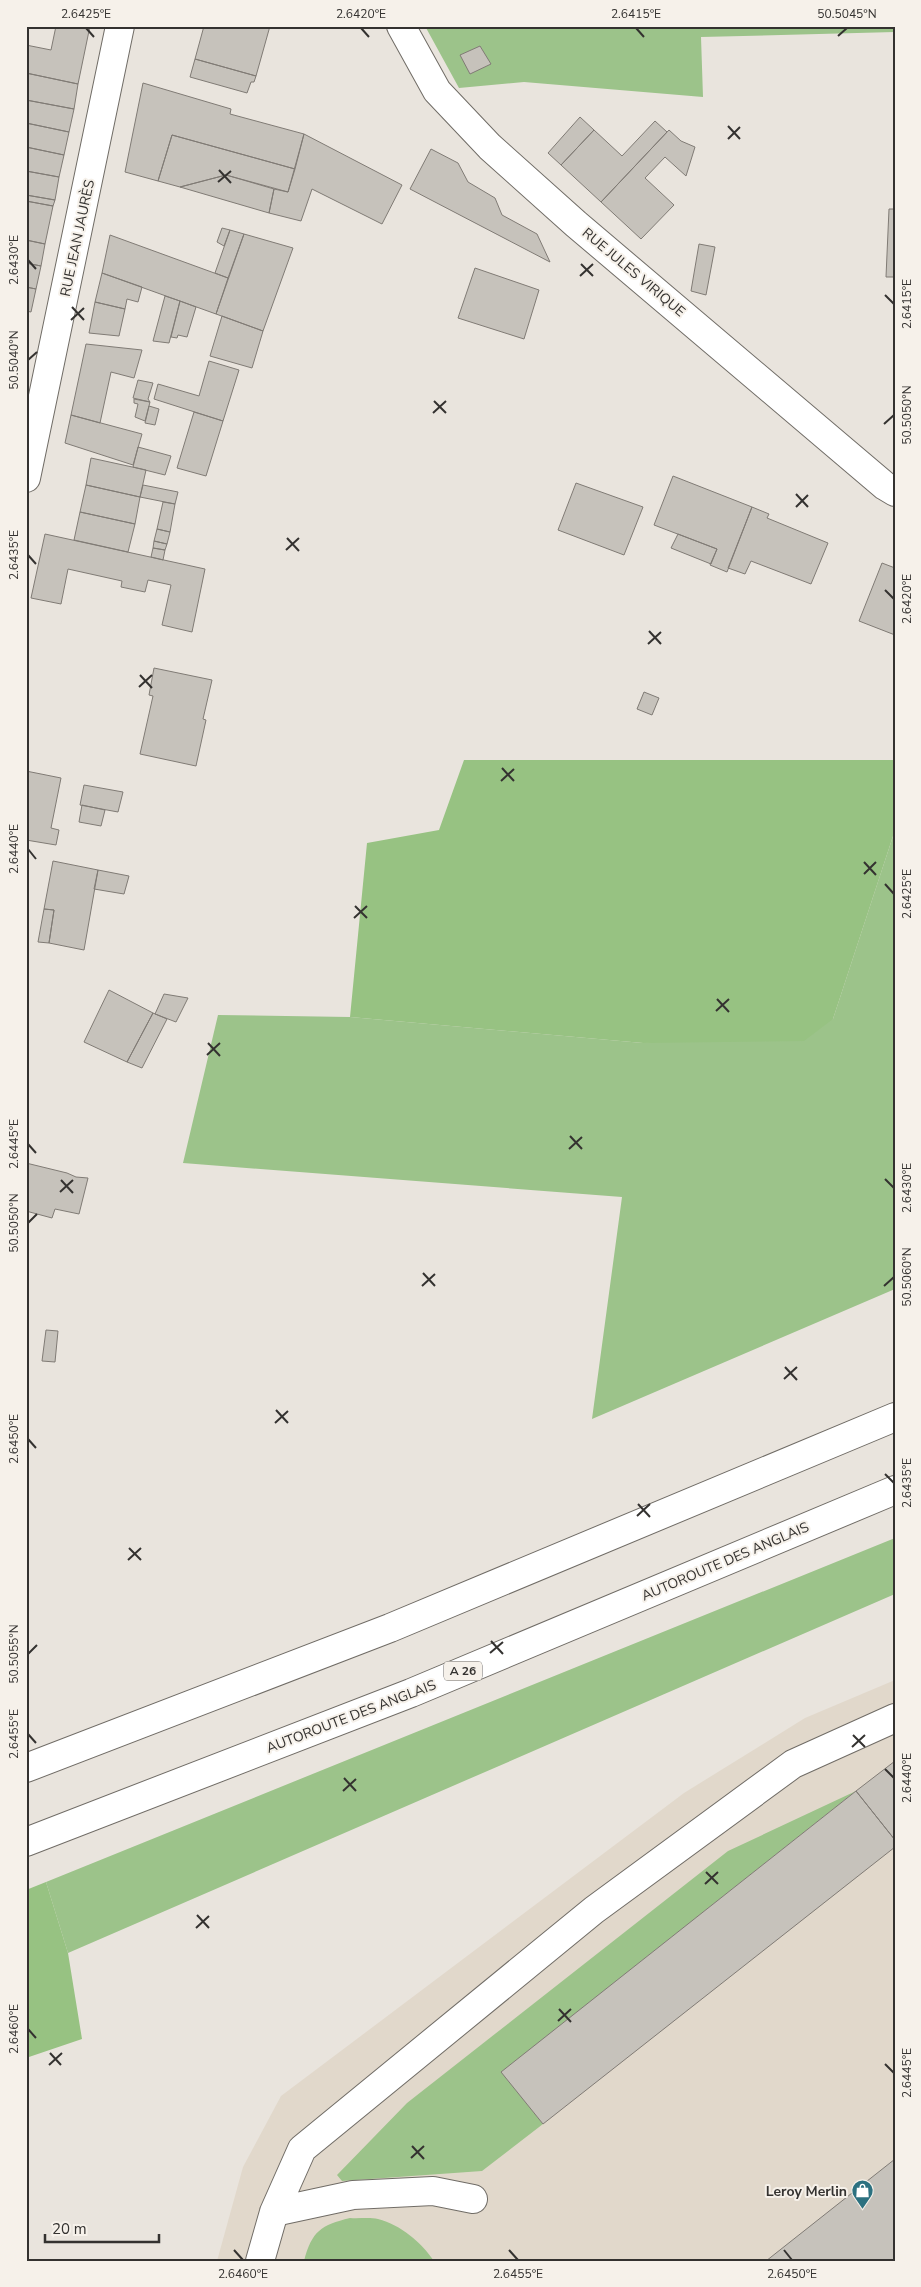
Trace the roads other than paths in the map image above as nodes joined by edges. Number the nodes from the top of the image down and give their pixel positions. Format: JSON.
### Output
{"nodes":[{"id":1,"x":120,"y":26,"type":"edge"},
{"id":2,"x":401,"y":26,"type":"edge"},
{"id":3,"x":26,"y":478,"type":"edge"},
{"id":4,"x":895,"y":492,"type":"edge"},
{"id":5,"x":895,"y":1418,"type":"edge"},
{"id":6,"x":895,"y":1490,"type":"edge"},
{"id":7,"x":895,"y":1718,"type":"edge"},
{"id":8,"x":26,"y":1768,"type":"edge"},
{"id":9,"x":26,"y":1842,"type":"edge"},
{"id":10,"x":473,"y":2199,"type":"dead end"},
{"id":11,"x":274,"y":2212,"type":"junction"},
{"id":12,"x":260,"y":2261,"type":"edge"}],
"edges":[{"from":1,"to":3,"type":"main road","name":"RUE JEAN JAURÈS"},
{"from":2,"to":4,"type":"main road","name":"RUE JULES VIRIQUE"},
{"from":5,"to":8,"type":"main road"},
{"from":6,"to":9,"type":"main road","name":"AUTOROUTE DES ANGLAIS","number":"A 26"},
{"from":7,"to":11,"type":"main road"},
{"from":10,"to":11,"type":"main road"},
{"from":11,"to":12,"type":"main road"}]}
